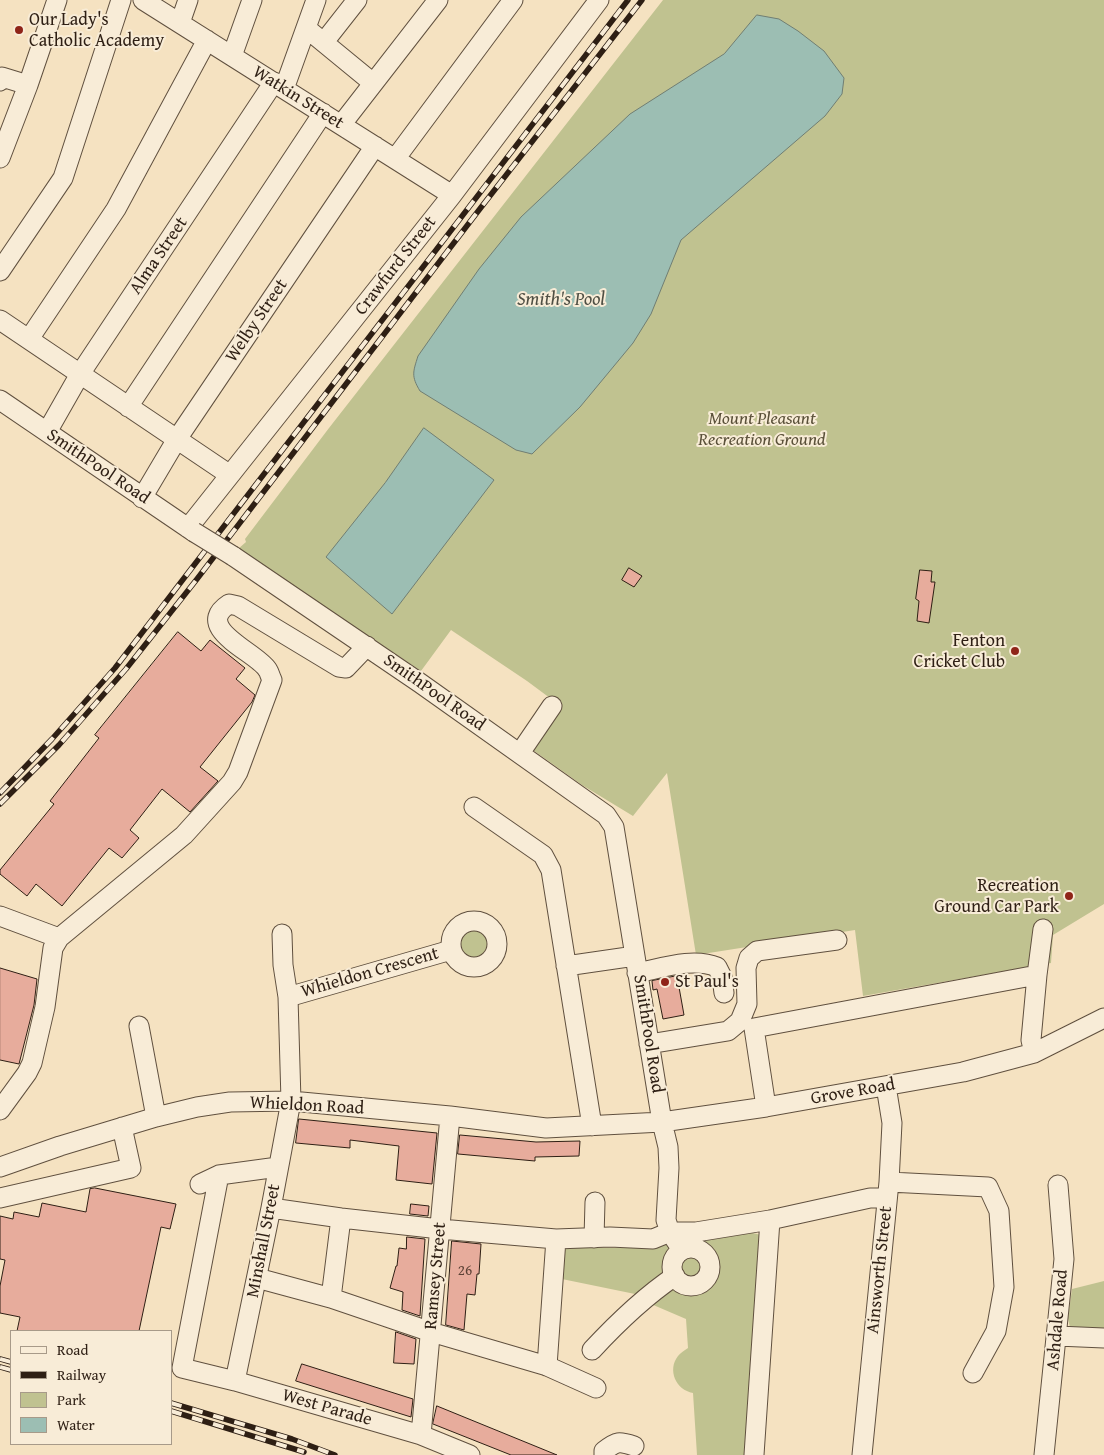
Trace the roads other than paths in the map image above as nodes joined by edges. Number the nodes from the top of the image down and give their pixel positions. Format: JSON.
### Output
{"nodes":[{"id":1,"x":57,"y":0,"type":"edge"},
{"id":2,"x":121,"y":0,"type":"edge"},
{"id":3,"x":144,"y":0,"type":"edge"},
{"id":4,"x":188,"y":0,"type":"edge"},
{"id":5,"x":252,"y":0,"type":"edge"},
{"id":6,"x":316,"y":0,"type":"edge"},
{"id":7,"x":357,"y":0,"type":"edge"},
{"id":8,"x":438,"y":0,"type":"edge"},
{"id":9,"x":513,"y":0,"type":"edge"},
{"id":10,"x":599,"y":0,"type":"edge"},
{"id":11,"x":180,"y":23,"type":"junction"},
{"id":12,"x":306,"y":28,"type":"junction"},
{"id":13,"x":206,"y":40,"type":"junction"},
{"id":14,"x":324,"y":42,"type":"junction"},
{"id":15,"x":232,"y":56,"type":"junction"},
{"id":16,"x":0,"y":81,"type":"edge"},
{"id":17,"x":373,"y":83,"type":"junction"},
{"id":18,"x":28,"y":85,"type":"junction"},
{"id":19,"x":279,"y":86,"type":"junction"},
{"id":20,"x":323,"y":114,"type":"junction"},
{"id":21,"x":341,"y":125,"type":"junction"},
{"id":22,"x":375,"y":146,"type":"junction"},
{"id":23,"x":0,"y":158,"type":"edge"},
{"id":24,"x":395,"y":159,"type":"junction"},
{"id":25,"x":452,"y":195,"type":"junction"},
{"id":26,"x":0,"y":271,"type":"edge"},
{"id":27,"x":0,"y":320,"type":"edge"},
{"id":28,"x":29,"y":339,"type":"junction"},
{"id":29,"x":80,"y":374,"type":"junction"},
{"id":30,"x":0,"y":400,"type":"edge"},
{"id":31,"x":128,"y":407,"type":"junction"},
{"id":32,"x":47,"y":432,"type":"junction"},
{"id":33,"x":177,"y":439,"type":"junction"},
{"id":34,"x":230,"y":475,"type":"junction"},
{"id":35,"x":142,"y":498,"type":"junction"},
{"id":36,"x":191,"y":530,"type":"junction"},
{"id":37,"x":367,"y":646,"type":"junction"},
{"id":38,"x":552,"y":706,"type":"dead end"},
{"id":39,"x":520,"y":754,"type":"junction"},
{"id":40,"x":474,"y":807,"type":"dead end"},
{"id":41,"x":0,"y":916,"type":"edge"},
{"id":42,"x":1043,"y":929,"type":"dead end"},
{"id":43,"x":282,"y":934,"type":"dead end"},
{"id":44,"x":58,"y":938,"type":"junction"},
{"id":45,"x":837,"y":940,"type":"dead end"},
{"id":46,"x":451,"y":950,"type":"dead end"},
{"id":47,"x":636,"y":964,"type":"junction"},
{"id":48,"x":566,"y":966,"type":"junction"},
{"id":49,"x":1037,"y":975,"type":"junction"},
{"id":50,"x":724,"y":993,"type":"dead end"},
{"id":51,"x":288,"y":997,"type":"junction"},
{"id":52,"x":1104,"y":1018,"type":"edge"},
{"id":53,"x":138,"y":1026,"type":"dead end"},
{"id":54,"x":649,"y":1044,"type":"junction"},
{"id":55,"x":1034,"y":1052,"type":"junction"},
{"id":56,"x":886,"y":1086,"type":"junction"},
{"id":57,"x":6,"y":1092,"type":"edge"},
{"id":58,"x":291,"y":1101,"type":"junction"},
{"id":59,"x":766,"y":1107,"type":"junction"},
{"id":60,"x":0,"y":1110,"type":"edge"},
{"id":61,"x":450,"y":1116,"type":"junction"},
{"id":62,"x":156,"y":1117,"type":"junction"},
{"id":63,"x":662,"y":1122,"type":"junction"},
{"id":64,"x":592,"y":1126,"type":"junction"},
{"id":65,"x":122,"y":1127,"type":"junction"},
{"id":66,"x":0,"y":1167,"type":"edge"},
{"id":67,"x":278,"y":1167,"type":"junction"},
{"id":68,"x":219,"y":1175,"type":"junction"},
{"id":69,"x":200,"y":1184,"type":"dead end"},
{"id":70,"x":1058,"y":1184,"type":"dead end"},
{"id":71,"x":888,"y":1190,"type":"junction"},
{"id":72,"x":0,"y":1198,"type":"edge"},
{"id":73,"x":595,"y":1202,"type":"dead end"},
{"id":74,"x":271,"y":1208,"type":"junction"},
{"id":75,"x":341,"y":1218,"type":"junction"},
{"id":76,"x":770,"y":1220,"type":"junction"},
{"id":77,"x":440,"y":1229,"type":"junction"},
{"id":78,"x":670,"y":1232,"type":"junction"},
{"id":79,"x":594,"y":1238,"type":"junction"},
{"id":80,"x":556,"y":1240,"type":"junction"},
{"id":81,"x":682,"y":1250,"type":"junction"},
{"id":82,"x":675,"y":1276,"type":"junction"},
{"id":83,"x":257,"y":1278,"type":"junction"},
{"id":84,"x":331,"y":1298,"type":"junction"},
{"id":85,"x":431,"y":1332,"type":"junction"},
{"id":86,"x":1057,"y":1336,"type":"junction"},
{"id":87,"x":1104,"y":1338,"type":"edge"},
{"id":88,"x":592,"y":1350,"type":"dead end"},
{"id":89,"x":547,"y":1366,"type":"junction"},
{"id":90,"x":973,"y":1372,"type":"dead end"},
{"id":91,"x":235,"y":1381,"type":"junction"},
{"id":92,"x":596,"y":1388,"type":"dead end"},
{"id":93,"x":421,"y":1435,"type":"junction"},
{"id":94,"x":634,"y":1446,"type":"dead end"},
{"id":95,"x":470,"y":1455,"type":"edge"},
{"id":96,"x":604,"y":1455,"type":"edge"},
{"id":97,"x":754,"y":1455,"type":"edge"},
{"id":98,"x":862,"y":1455,"type":"edge"},
{"id":99,"x":1044,"y":1455,"type":"edge"}],
"edges":[{"from":1,"to":18,"type":"street"},
{"from":2,"to":26,"type":"street"},
{"from":3,"to":11,"type":"street","name":"Watkin Street"},
{"from":4,"to":11,"type":"street"},
{"from":5,"to":15,"type":"street"},
{"from":6,"to":12,"type":"street","name":"Alma Street"},
{"from":7,"to":14,"type":"street"},
{"from":8,"to":17,"type":"street"},
{"from":9,"to":24,"type":"street"},
{"from":10,"to":25,"type":"street","name":"Crawfurd Street"},
{"from":11,"to":13,"type":"street","name":"Watkin Street"},
{"from":12,"to":14,"type":"street"},
{"from":12,"to":19,"type":"street","name":"Alma Street"},
{"from":13,"to":15,"type":"street","name":"Watkin Street"},
{"from":13,"to":28,"type":"street"},
{"from":14,"to":17,"type":"street"},
{"from":15,"to":19,"type":"street","name":"Watkin Street"},
{"from":16,"to":18,"type":"street"},
{"from":17,"to":21,"type":"street"},
{"from":18,"to":23,"type":"street"},
{"from":19,"to":20,"type":"street","name":"Watkin Street"},
{"from":19,"to":29,"type":"street","name":"Alma Street"},
{"from":20,"to":21,"type":"street","name":"Watkin Street"},
{"from":20,"to":31,"type":"street"},
{"from":21,"to":22,"type":"street","name":"Watkin Street"},
{"from":22,"to":24,"type":"street","name":"Watkin Street"},
{"from":22,"to":33,"type":"street","name":"Welby Street"},
{"from":24,"to":25,"type":"street","name":"Watkin Street"},
{"from":25,"to":34,"type":"street","name":"Crawfurd Street"},
{"from":27,"to":28,"type":"street"},
{"from":28,"to":29,"type":"street"},
{"from":29,"to":31,"type":"street"},
{"from":29,"to":32,"type":"street","name":"Alma Street"},
{"from":30,"to":32,"type":"street","name":"SmithPool Road"},
{"from":31,"to":33,"type":"street"},
{"from":32,"to":35,"type":"street","name":"SmithPool Road"},
{"from":33,"to":34,"type":"street"},
{"from":33,"to":35,"type":"street","name":"Welby Street"},
{"from":34,"to":36,"type":"street","name":"Crawfurd Street"},
{"from":35,"to":36,"type":"street","name":"SmithPool Road"},
{"from":36,"to":37,"type":"street","name":"SmithPool Road","bridge":true},
{"from":37,"to":39,"type":"street","name":"SmithPool Road"},
{"from":37,"to":44,"type":"street"},
{"from":38,"to":39,"type":"street"},
{"from":39,"to":47,"type":"street","name":"SmithPool Road"},
{"from":40,"to":48,"type":"street"},
{"from":41,"to":44,"type":"street"},
{"from":42,"to":49,"type":"street"},
{"from":43,"to":51,"type":"street","name":"Minshall Street"},
{"from":44,"to":57,"type":"street"},
{"from":45,"to":54,"type":"street"},
{"from":46,"to":51,"type":"street","name":"Whieldon Crescent"},
{"from":47,"to":48,"type":"street"},
{"from":47,"to":50,"type":"street"},
{"from":47,"to":54,"type":"street","name":"SmithPool Road"},
{"from":48,"to":64,"type":"street"},
{"from":49,"to":55,"type":"street"},
{"from":49,"to":59,"type":"street"},
{"from":51,"to":58,"type":"street","name":"Minshall Street"},
{"from":52,"to":55,"type":"street","name":"Grove Road"},
{"from":53,"to":62,"type":"street"},
{"from":54,"to":63,"type":"street","name":"SmithPool Road"},
{"from":55,"to":56,"type":"street","name":"Grove Road"},
{"from":56,"to":59,"type":"street","name":"Grove Road"},
{"from":56,"to":71,"type":"street","name":"Ainsworth Street"},
{"from":57,"to":60,"type":"street"},
{"from":58,"to":61,"type":"street","name":"Whieldon Road"},
{"from":58,"to":62,"type":"street","name":"Whieldon Road"},
{"from":58,"to":67,"type":"street","name":"Minshall Street"},
{"from":59,"to":63,"type":"street","name":"Grove Road"},
{"from":61,"to":64,"type":"street","name":"Whieldon Road"},
{"from":61,"to":77,"type":"street","name":"Ramsey Street"},
{"from":62,"to":65,"type":"street","name":"Whieldon Road"},
{"from":63,"to":64,"type":"street","name":"Grove Road"},
{"from":63,"to":78,"type":"street","name":"SmithPool Road"},
{"from":65,"to":66,"type":"street","name":"Whieldon Road"},
{"from":65,"to":72,"type":"street"},
{"from":67,"to":68,"type":"street"},
{"from":67,"to":74,"type":"street","name":"Minshall Street"},
{"from":68,"to":69,"type":"street"},
{"from":68,"to":91,"type":"street","name":"West Parade"},
{"from":70,"to":86,"type":"street","name":"Ashdale Road"},
{"from":71,"to":76,"type":"street"},
{"from":71,"to":90,"type":"street"},
{"from":71,"to":98,"type":"street","name":"Ainsworth Street"},
{"from":73,"to":79,"type":"street"},
{"from":74,"to":75,"type":"street"},
{"from":74,"to":83,"type":"street","name":"Minshall Street"},
{"from":75,"to":77,"type":"street"},
{"from":75,"to":84,"type":"street"},
{"from":76,"to":78,"type":"street"},
{"from":76,"to":97,"type":"street"},
{"from":77,"to":80,"type":"street"},
{"from":77,"to":85,"type":"street","name":"Ramsey Street"},
{"from":78,"to":79,"type":"street"},
{"from":78,"to":81,"type":"street"},
{"from":79,"to":80,"type":"street"},
{"from":80,"to":89,"type":"street"},
{"from":81,"to":82,"type":"street"},
{"from":81,"to":82,"type":"street"},
{"from":82,"to":88,"type":"street"},
{"from":83,"to":84,"type":"street"},
{"from":83,"to":91,"type":"street","name":"Minshall Street"},
{"from":84,"to":85,"type":"street"},
{"from":85,"to":89,"type":"street"},
{"from":85,"to":93,"type":"street","name":"Ramsey Street"},
{"from":86,"to":87,"type":"street"},
{"from":86,"to":99,"type":"street","name":"Ashdale Road"},
{"from":89,"to":92,"type":"street"},
{"from":91,"to":93,"type":"street","name":"West Parade"},
{"from":93,"to":95,"type":"street","name":"West Parade"},
{"from":94,"to":96,"type":"street"}]}
